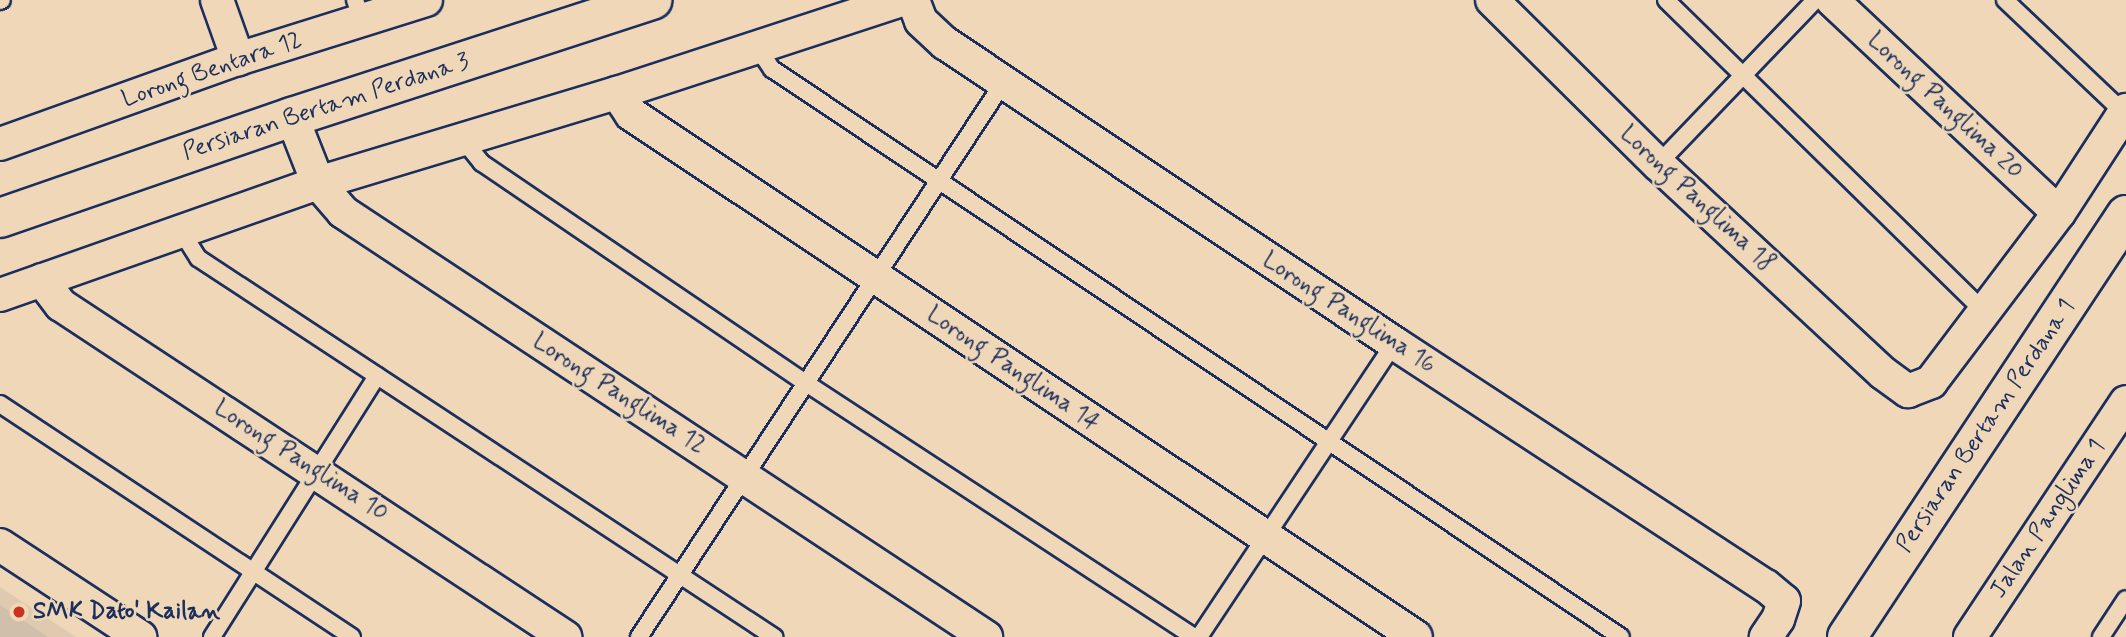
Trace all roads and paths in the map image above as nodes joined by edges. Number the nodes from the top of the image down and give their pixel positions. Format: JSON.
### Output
{"nodes":[{"id":1,"x":218,"y":0,"type":"edge"},
{"id":2,"x":426,"y":0,"type":"edge"},
{"id":3,"x":652,"y":0,"type":"edge"},
{"id":4,"x":902,"y":0,"type":"edge"},
{"id":5,"x":913,"y":0,"type":"edge"},
{"id":6,"x":1492,"y":0,"type":"edge"},
{"id":7,"x":1665,"y":0,"type":"edge"},
{"id":8,"x":1815,"y":0,"type":"edge"},
{"id":9,"x":1832,"y":0,"type":"edge"},
{"id":10,"x":2005,"y":0,"type":"edge"},
{"id":11,"x":359,"y":10,"type":"edge"},
{"id":12,"x":757,"y":47,"type":"junction"},
{"id":13,"x":239,"y":59,"type":"junction"},
{"id":14,"x":1743,"y":76,"type":"junction"},
{"id":15,"x":1003,"y":83,"type":"junction"},
{"id":16,"x":617,"y":93,"type":"junction"},
{"id":17,"x":2125,"y":112,"type":"edge"},
{"id":18,"x":292,"y":117,"type":"junction"},
{"id":19,"x":464,"y":141,"type":"junction"},
{"id":20,"x":0,"y":144,"type":"edge"},
{"id":21,"x":1658,"y":164,"type":"junction"},
{"id":22,"x":940,"y":181,"type":"junction"},
{"id":23,"x":318,"y":183,"type":"junction"},
{"id":24,"x":2059,"y":213,"type":"junction"},
{"id":25,"x":2126,"y":215,"type":"edge"},
{"id":26,"x":0,"y":218,"type":"edge"},
{"id":27,"x":180,"y":229,"type":"junction"},
{"id":28,"x":876,"y":277,"type":"junction"},
{"id":29,"x":42,"y":280,"type":"junction"},
{"id":30,"x":0,"y":295,"type":"edge"},
{"id":31,"x":1985,"y":312,"type":"junction"},
{"id":32,"x":1394,"y":343,"type":"junction"},
{"id":33,"x":377,"y":376,"type":"junction"},
{"id":34,"x":806,"y":383,"type":"junction"},
{"id":35,"x":2126,"y":402,"type":"edge"},
{"id":36,"x":0,"y":404,"type":"edge"},
{"id":37,"x":1328,"y":444,"type":"junction"},
{"id":38,"x":317,"y":471,"type":"junction"},
{"id":39,"x":745,"y":477,"type":"junction"},
{"id":40,"x":1266,"y":537,"type":"junction"},
{"id":41,"x":0,"y":545,"type":"edge"},
{"id":42,"x":253,"y":572,"type":"junction"},
{"id":43,"x":680,"y":575,"type":"junction"},
{"id":44,"x":2126,"y":599,"type":"edge"},
{"id":45,"x":1772,"y":628,"type":"edge"},
{"id":46,"x":140,"y":637,"type":"edge"},
{"id":47,"x":212,"y":637,"type":"edge"},
{"id":48,"x":352,"y":637,"type":"edge"},
{"id":49,"x":565,"y":637,"type":"edge"},
{"id":50,"x":639,"y":637,"type":"edge"},
{"id":51,"x":774,"y":637,"type":"edge"},
{"id":52,"x":986,"y":637,"type":"edge"},
{"id":53,"x":1194,"y":637,"type":"edge"},
{"id":54,"x":1199,"y":637,"type":"edge"},
{"id":55,"x":1416,"y":637,"type":"edge"},
{"id":56,"x":1621,"y":637,"type":"edge"},
{"id":57,"x":1847,"y":637,"type":"edge"},
{"id":58,"x":1970,"y":637,"type":"edge"},
{"id":59,"x":2101,"y":637,"type":"edge"}],
"edges":[{"from":1,"to":13,"type":"street"},
{"from":2,"to":11,"type":"street","name":"Lorong Bentara 12"},
{"from":3,"to":18,"type":"street","name":"Persiaran Bertam Perdana 3"},
{"from":4,"to":12,"type":"street"},
{"from":5,"to":15,"type":"street","name":"Lorong Panglima 16"},
{"from":6,"to":21,"type":"street","name":"Lorong Panglima 18"},
{"from":7,"to":14,"type":"lane"},
{"from":8,"to":14,"type":"lane"},
{"from":9,"to":24,"type":"street","name":"Lorong Panglima 20"},
{"from":10,"to":17,"type":"lane"},
{"from":11,"to":13,"type":"street","name":"Lorong Bentara 12"},
{"from":12,"to":16,"type":"street"},
{"from":12,"to":22,"type":"lane"},
{"from":13,"to":20,"type":"street","name":"Lorong Bentara 12"},
{"from":14,"to":21,"type":"lane"},
{"from":14,"to":31,"type":"lane"},
{"from":15,"to":22,"type":"lane"},
{"from":15,"to":32,"type":"street","name":"Lorong Panglima 16"},
{"from":16,"to":19,"type":"street"},
{"from":16,"to":28,"type":"street","name":"Lorong Panglima 14"},
{"from":17,"to":24,"type":"street"},
{"from":18,"to":23,"type":"street","name":"Lorong Panglima 12"},
{"from":18,"to":26,"type":"street","name":"Persiaran Bertam Perdana 3"},
{"from":19,"to":23,"type":"street"},
{"from":19,"to":34,"type":"lane"},
{"from":21,"to":31,"type":"street","name":"Lorong Panglima 18"},
{"from":22,"to":28,"type":"lane"},
{"from":22,"to":37,"type":"lane"},
{"from":23,"to":27,"type":"street"},
{"from":23,"to":39,"type":"street","name":"Lorong Panglima 12"},
{"from":24,"to":31,"type":"street"},
{"from":25,"to":57,"type":"street","name":"Persiaran Bertam Perdana 1"},
{"from":27,"to":29,"type":"street"},
{"from":27,"to":33,"type":"lane"},
{"from":28,"to":34,"type":"lane"},
{"from":28,"to":40,"type":"street","name":"Lorong Panglima 14"},
{"from":29,"to":30,"type":"street"},
{"from":29,"to":38,"type":"street","name":"Lorong Panglima 10"},
{"from":32,"to":37,"type":"lane"},
{"from":32,"to":45,"type":"street","name":"Lorong Panglima 16"},
{"from":33,"to":38,"type":"lane"},
{"from":33,"to":43,"type":"lane"},
{"from":34,"to":39,"type":"lane"},
{"from":34,"to":53,"type":"lane"},
{"from":35,"to":58,"type":"street","name":"Jalan Panglima 1"},
{"from":36,"to":42,"type":"lane"},
{"from":37,"to":40,"type":"lane"},
{"from":37,"to":56,"type":"lane"},
{"from":38,"to":42,"type":"lane"},
{"from":38,"to":49,"type":"street","name":"Lorong Panglima 10"},
{"from":39,"to":43,"type":"lane"},
{"from":39,"to":52,"type":"street","name":"Lorong Panglima 12"},
{"from":40,"to":54,"type":"lane"},
{"from":40,"to":55,"type":"street","name":"Lorong Panglima 14"},
{"from":41,"to":46,"type":"street"},
{"from":42,"to":47,"type":"lane"},
{"from":42,"to":48,"type":"lane"},
{"from":43,"to":50,"type":"lane"},
{"from":43,"to":51,"type":"lane"},
{"from":44,"to":59,"type":"lane"}]}
